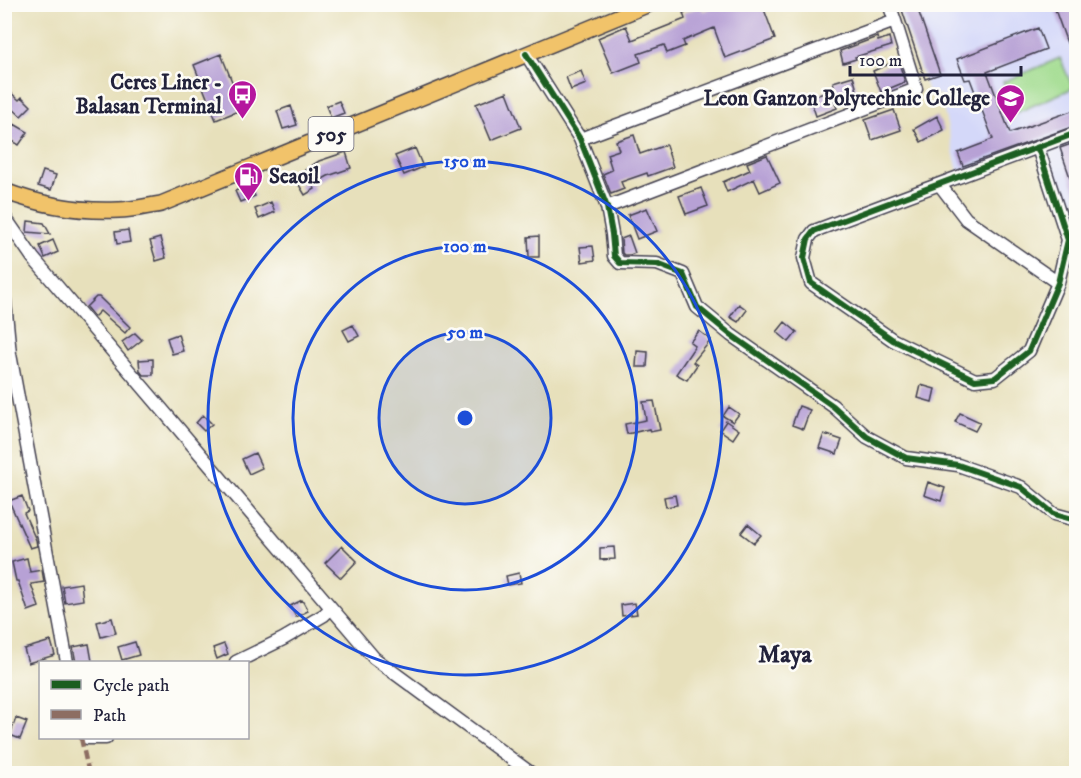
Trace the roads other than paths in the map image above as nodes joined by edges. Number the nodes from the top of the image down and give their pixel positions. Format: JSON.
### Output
{"nodes":[{"id":1,"x":649,"y":4,"type":"edge"},
{"id":2,"x":890,"y":4,"type":"edge"},
{"id":3,"x":895,"y":21,"type":"junction"},
{"id":4,"x":526,"y":54,"type":"junction"},
{"id":5,"x":1077,"y":133,"type":"edge"},
{"id":6,"x":580,"y":139,"type":"junction"},
{"id":7,"x":1038,"y":148,"type":"junction"},
{"id":8,"x":940,"y":185,"type":"junction"},
{"id":9,"x":4,"y":191,"type":"edge"},
{"id":10,"x":607,"y":207,"type":"junction"},
{"id":11,"x":4,"y":216,"type":"edge"},
{"id":12,"x":1058,"y":283,"type":"junction"},
{"id":13,"x":4,"y":292,"type":"edge"},
{"id":14,"x":1077,"y":520,"type":"edge"},
{"id":15,"x":331,"y":608,"type":"junction"},
{"id":16,"x":67,"y":661,"type":"edge"},
{"id":17,"x":240,"y":661,"type":"edge"},
{"id":18,"x":532,"y":774,"type":"edge"}],
"edges":[{"from":1,"to":4,"type":"main road","number":"505"},
{"from":2,"to":3,"type":"street"},
{"from":3,"to":6,"type":"street"},
{"from":3,"to":10,"type":"street"},
{"from":4,"to":6,"type":"street"},
{"from":4,"to":9,"type":"main road","number":"505"},
{"from":5,"to":7,"type":"street"},
{"from":6,"to":10,"type":"street"},
{"from":7,"to":8,"type":"street"},
{"from":7,"to":12,"type":"street"},
{"from":8,"to":12,"type":"street"},
{"from":8,"to":12,"type":"street"},
{"from":10,"to":14,"type":"street"},
{"from":11,"to":15,"type":"street"},
{"from":13,"to":16,"type":"street"},
{"from":15,"to":17,"type":"street"},
{"from":15,"to":18,"type":"street"}]}
